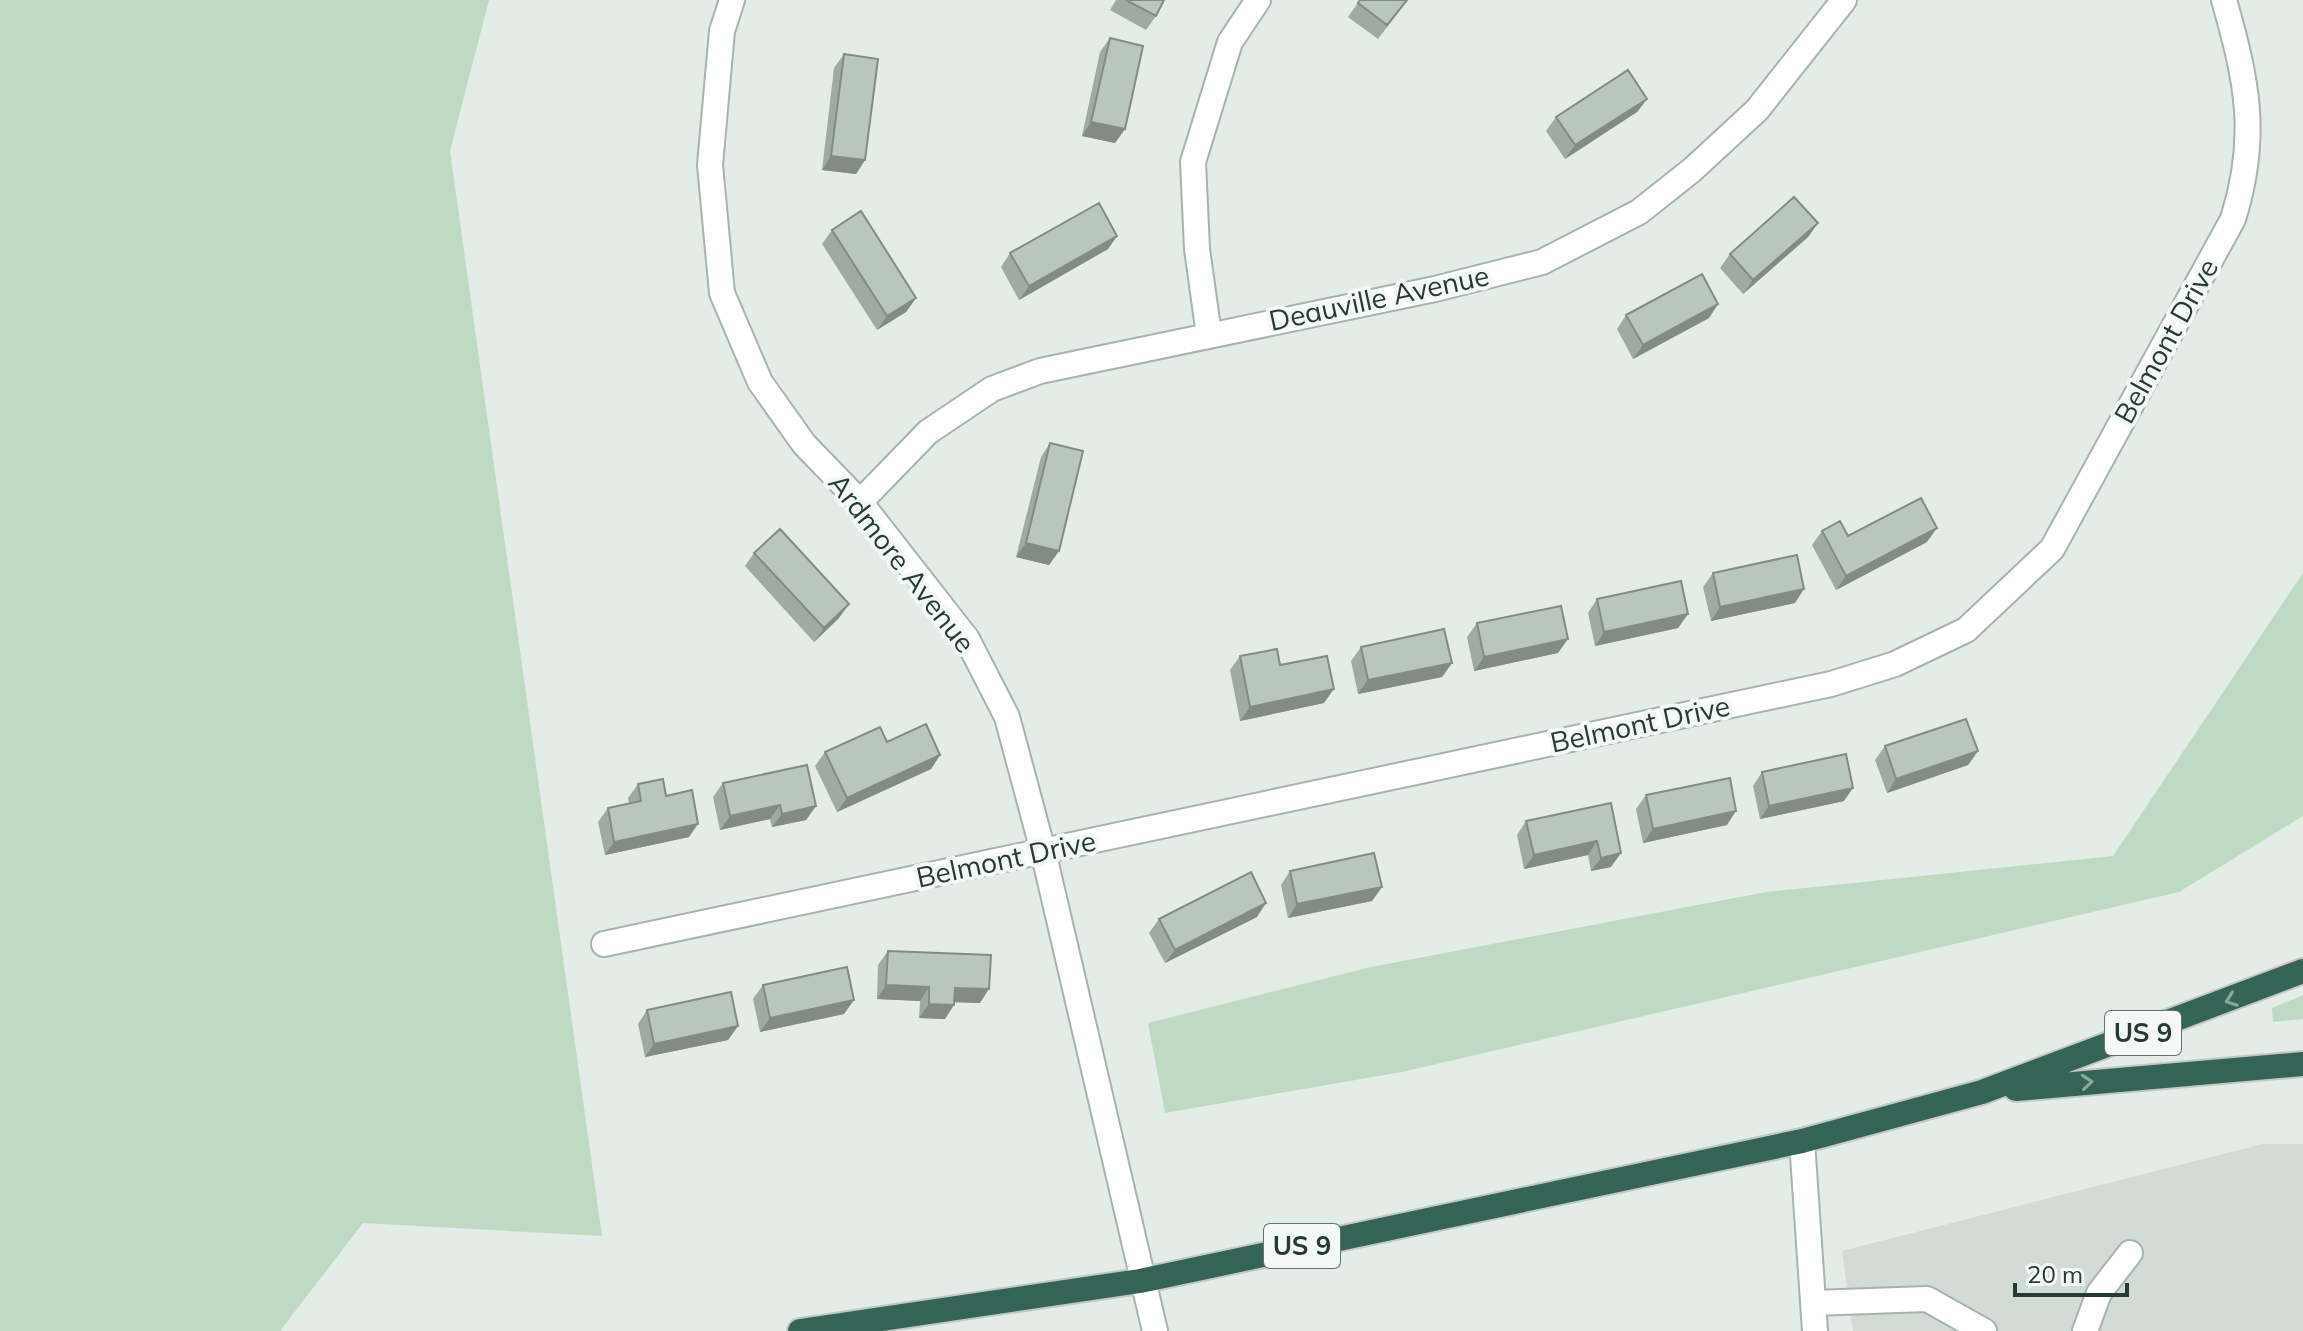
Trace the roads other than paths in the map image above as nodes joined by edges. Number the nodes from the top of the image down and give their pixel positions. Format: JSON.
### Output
{"nodes":[{"id":1,"x":732,"y":0,"type":"edge"},
{"id":2,"x":1258,"y":0,"type":"edge"},
{"id":3,"x":1844,"y":0,"type":"edge"},
{"id":4,"x":2224,"y":0,"type":"edge"},
{"id":5,"x":1209,"y":335,"type":"junction"},
{"id":6,"x":860,"y":502,"type":"junction"},
{"id":7,"x":1043,"y":851,"type":"junction"},
{"id":8,"x":604,"y":944,"type":"dead end"},
{"id":9,"x":2303,"y":971,"type":"edge"},
{"id":10,"x":2303,"y":1064,"type":"edge"},
{"id":11,"x":1982,"y":1092,"type":"junction"},
{"id":12,"x":1802,"y":1141,"type":"junction"},
{"id":13,"x":2130,"y":1253,"type":"dead end"},
{"id":14,"x":1140,"y":1281,"type":"junction"},
{"id":15,"x":1813,"y":1303,"type":"junction"},
{"id":16,"x":800,"y":1331,"type":"edge"},
{"id":17,"x":1155,"y":1331,"type":"edge"},
{"id":18,"x":1815,"y":1331,"type":"edge"},
{"id":19,"x":1984,"y":1331,"type":"edge"},
{"id":20,"x":2085,"y":1331,"type":"edge"}],
"edges":[{"from":1,"to":6,"type":"street","name":"Ardmore Avenue"},
{"from":2,"to":5,"type":"street"},
{"from":3,"to":5,"type":"street","name":"Deauville Avenue"},
{"from":4,"to":7,"type":"street","name":"Belmont Drive"},
{"from":5,"to":6,"type":"street","name":"Deauville Avenue"},
{"from":6,"to":7,"type":"street","name":"Ardmore Avenue"},
{"from":7,"to":8,"type":"street","name":"Belmont Drive"},
{"from":7,"to":14,"type":"street","name":"Ardmore Avenue"},
{"from":9,"to":11,"type":"highway","number":"US 9","one_way":true},
{"from":11,"to":10,"type":"highway","number":"US 9","one_way":true},
{"from":11,"to":12,"type":"highway","number":"US 9"},
{"from":12,"to":14,"type":"highway","number":"US 9"},
{"from":12,"to":15,"type":"street"},
{"from":13,"to":20,"type":"street"},
{"from":14,"to":16,"type":"highway","number":"US 9"},
{"from":14,"to":17,"type":"street","name":"Ardmore Avenue"},
{"from":15,"to":18,"type":"street"},
{"from":15,"to":19,"type":"street"}]}
